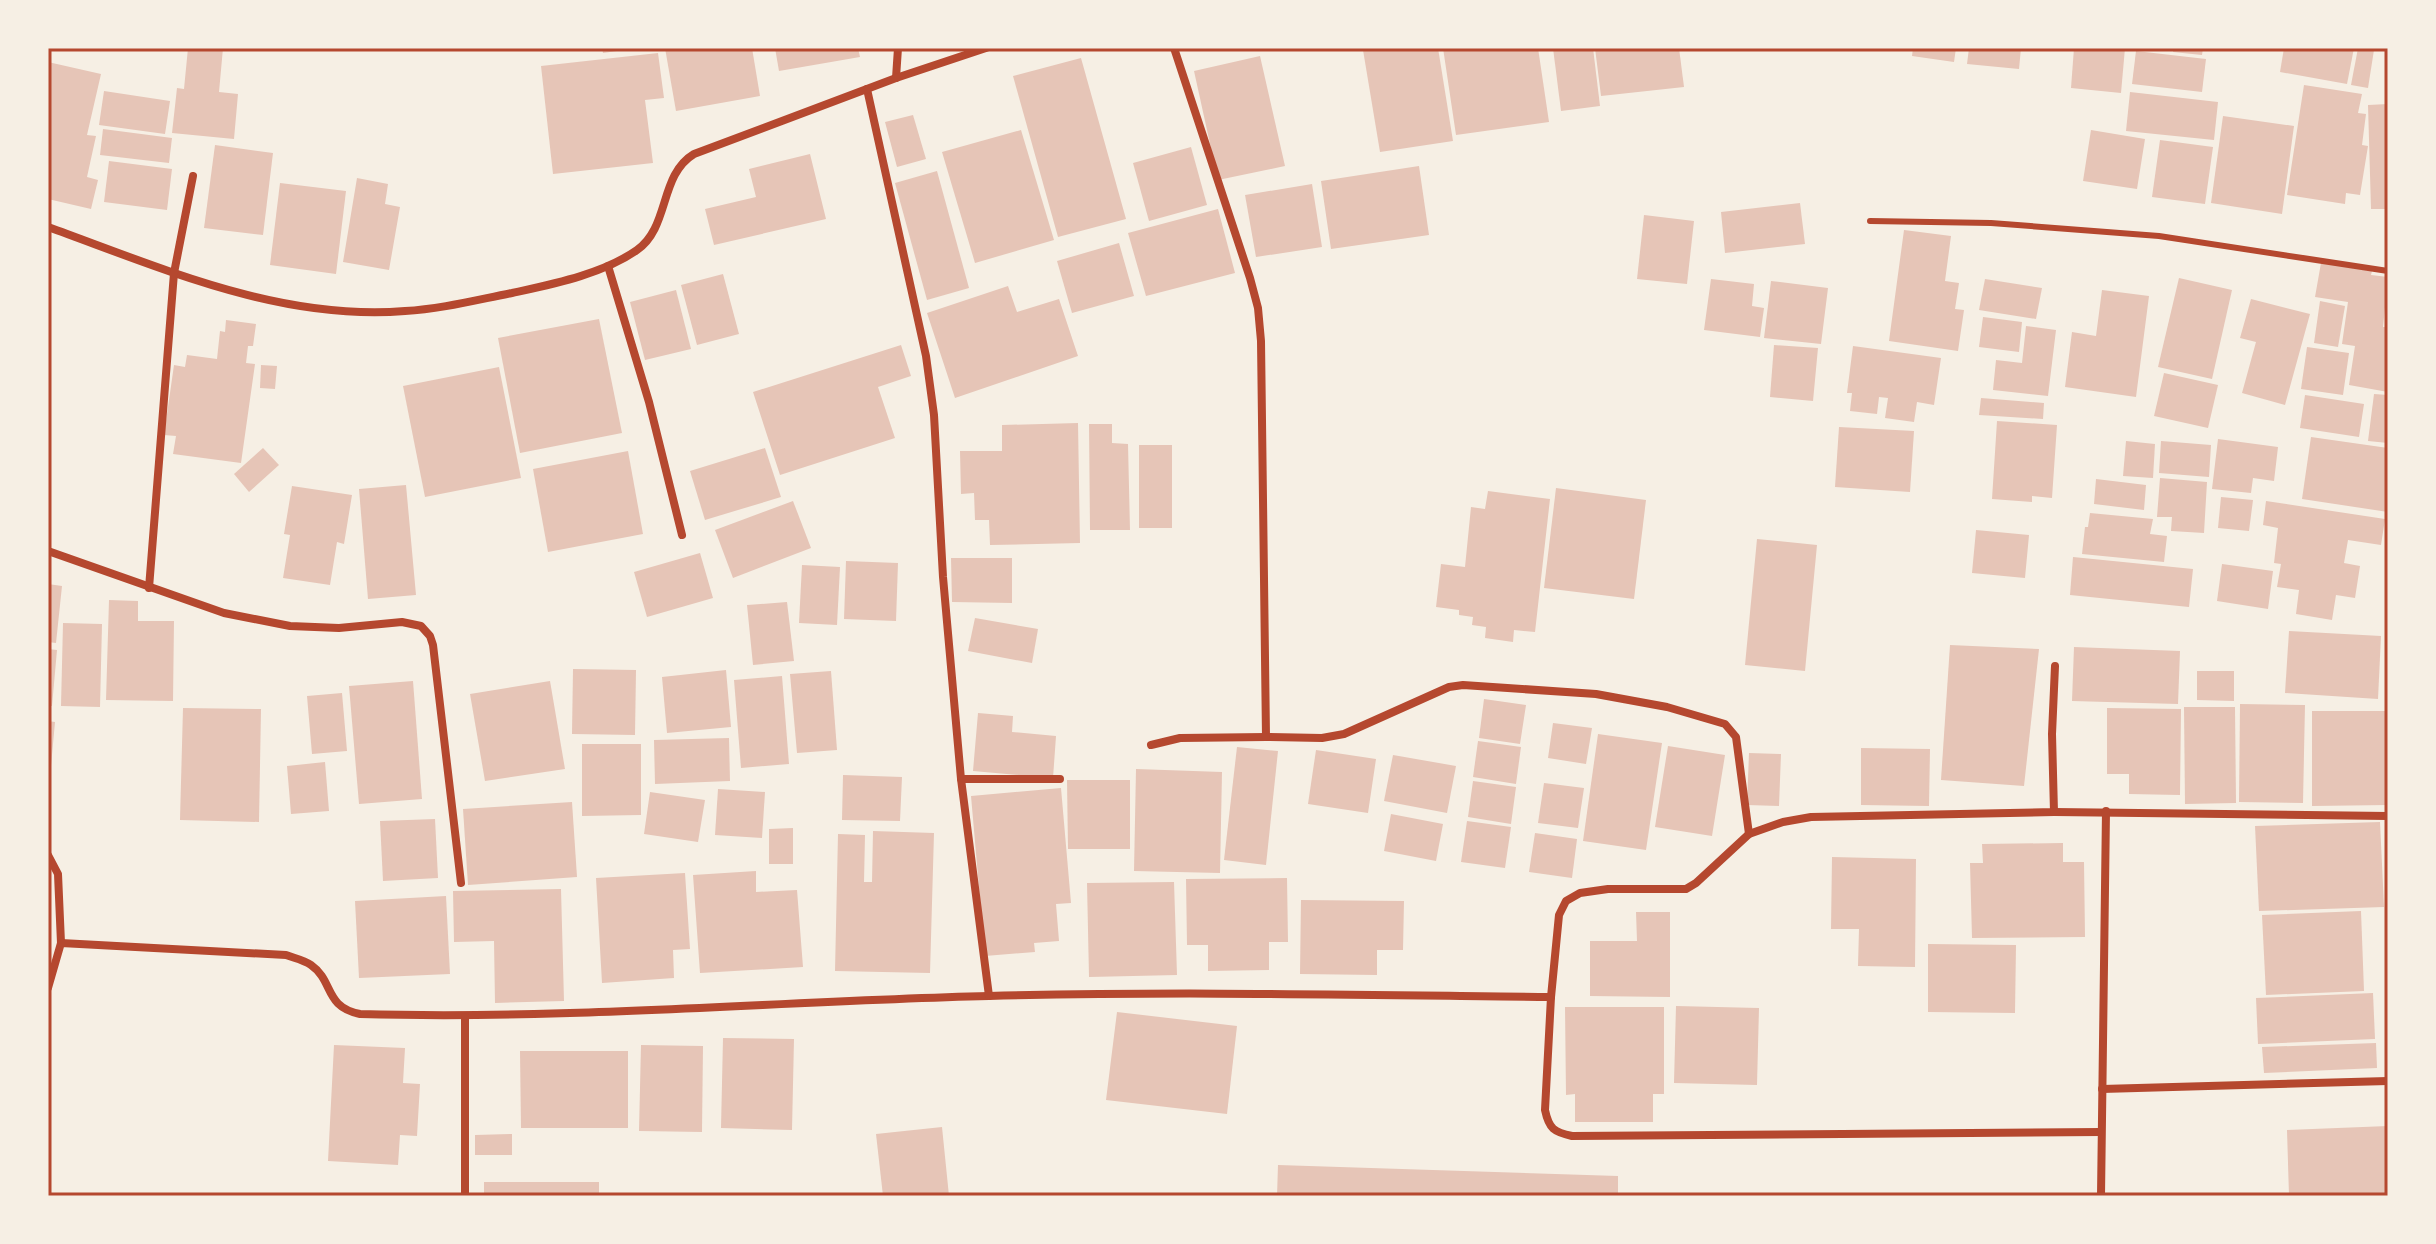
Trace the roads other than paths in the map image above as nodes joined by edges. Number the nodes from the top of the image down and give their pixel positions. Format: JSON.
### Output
{"nodes":[{"id":1,"x":898,"y":48,"type":"edge"},
{"id":2,"x":986,"y":48,"type":"edge"},
{"id":3,"x":1174,"y":48,"type":"edge"},
{"id":4,"x":896,"y":78,"type":"junction"},
{"id":5,"x":867,"y":89,"type":"junction"},
{"id":6,"x":193,"y":176,"type":"dead end"},
{"id":7,"x":1870,"y":221,"type":"dead end"},
{"id":8,"x":48,"y":227,"type":"edge"},
{"id":9,"x":608,"y":266,"type":"junction"},
{"id":10,"x":2388,"y":271,"type":"edge"},
{"id":11,"x":174,"y":273,"type":"junction"},
{"id":12,"x":682,"y":535,"type":"dead end"},
{"id":13,"x":48,"y":551,"type":"edge"},
{"id":14,"x":149,"y":588,"type":"junction"},
{"id":15,"x":2055,"y":666,"type":"dead end"},
{"id":16,"x":1266,"y":737,"type":"junction"},
{"id":17,"x":1151,"y":745,"type":"dead end"},
{"id":18,"x":961,"y":779,"type":"junction"},
{"id":19,"x":1060,"y":779,"type":"dead end"},
{"id":20,"x":2106,"y":811,"type":"junction"},
{"id":21,"x":2054,"y":812,"type":"junction"},
{"id":22,"x":2388,"y":816,"type":"edge"},
{"id":23,"x":1749,"y":834,"type":"junction"},
{"id":24,"x":48,"y":855,"type":"edge"},
{"id":25,"x":461,"y":883,"type":"dead end"},
{"id":26,"x":61,"y":943,"type":"junction"},
{"id":27,"x":48,"y":988,"type":"edge"},
{"id":28,"x":989,"y":996,"type":"junction"},
{"id":29,"x":1551,"y":997,"type":"junction"},
{"id":30,"x":465,"y":1017,"type":"junction"},
{"id":31,"x":2388,"y":1081,"type":"edge"},
{"id":32,"x":2102,"y":1089,"type":"junction"},
{"id":33,"x":2101,"y":1132,"type":"junction"},
{"id":34,"x":465,"y":1196,"type":"edge"},
{"id":35,"x":2101,"y":1196,"type":"edge"}],
"edges":[{"from":1,"to":4,"type":"street"},
{"from":2,"to":4,"type":"street"},
{"from":3,"to":16,"type":"street"},
{"from":4,"to":5,"type":"street"},
{"from":5,"to":9,"type":"street"},
{"from":5,"to":18,"type":"street"},
{"from":6,"to":11,"type":"street"},
{"from":7,"to":10,"type":"lane"},
{"from":8,"to":11,"type":"street"},
{"from":9,"to":11,"type":"street"},
{"from":9,"to":12,"type":"street"},
{"from":11,"to":14,"type":"street"},
{"from":13,"to":14,"type":"street"},
{"from":14,"to":25,"type":"street"},
{"from":15,"to":21,"type":"street"},
{"from":16,"to":17,"type":"street"},
{"from":16,"to":23,"type":"street"},
{"from":18,"to":19,"type":"street"},
{"from":18,"to":28,"type":"street"},
{"from":20,"to":21,"type":"street"},
{"from":20,"to":22,"type":"street"},
{"from":20,"to":32,"type":"street"},
{"from":21,"to":23,"type":"street"},
{"from":23,"to":29,"type":"street"},
{"from":24,"to":26,"type":"street"},
{"from":26,"to":27,"type":"street"},
{"from":26,"to":30,"type":"street"},
{"from":28,"to":29,"type":"street"},
{"from":28,"to":30,"type":"street"},
{"from":29,"to":33,"type":"street"},
{"from":30,"to":34,"type":"street"},
{"from":31,"to":32,"type":"street"},
{"from":32,"to":33,"type":"street"},
{"from":33,"to":35,"type":"street"}]}
